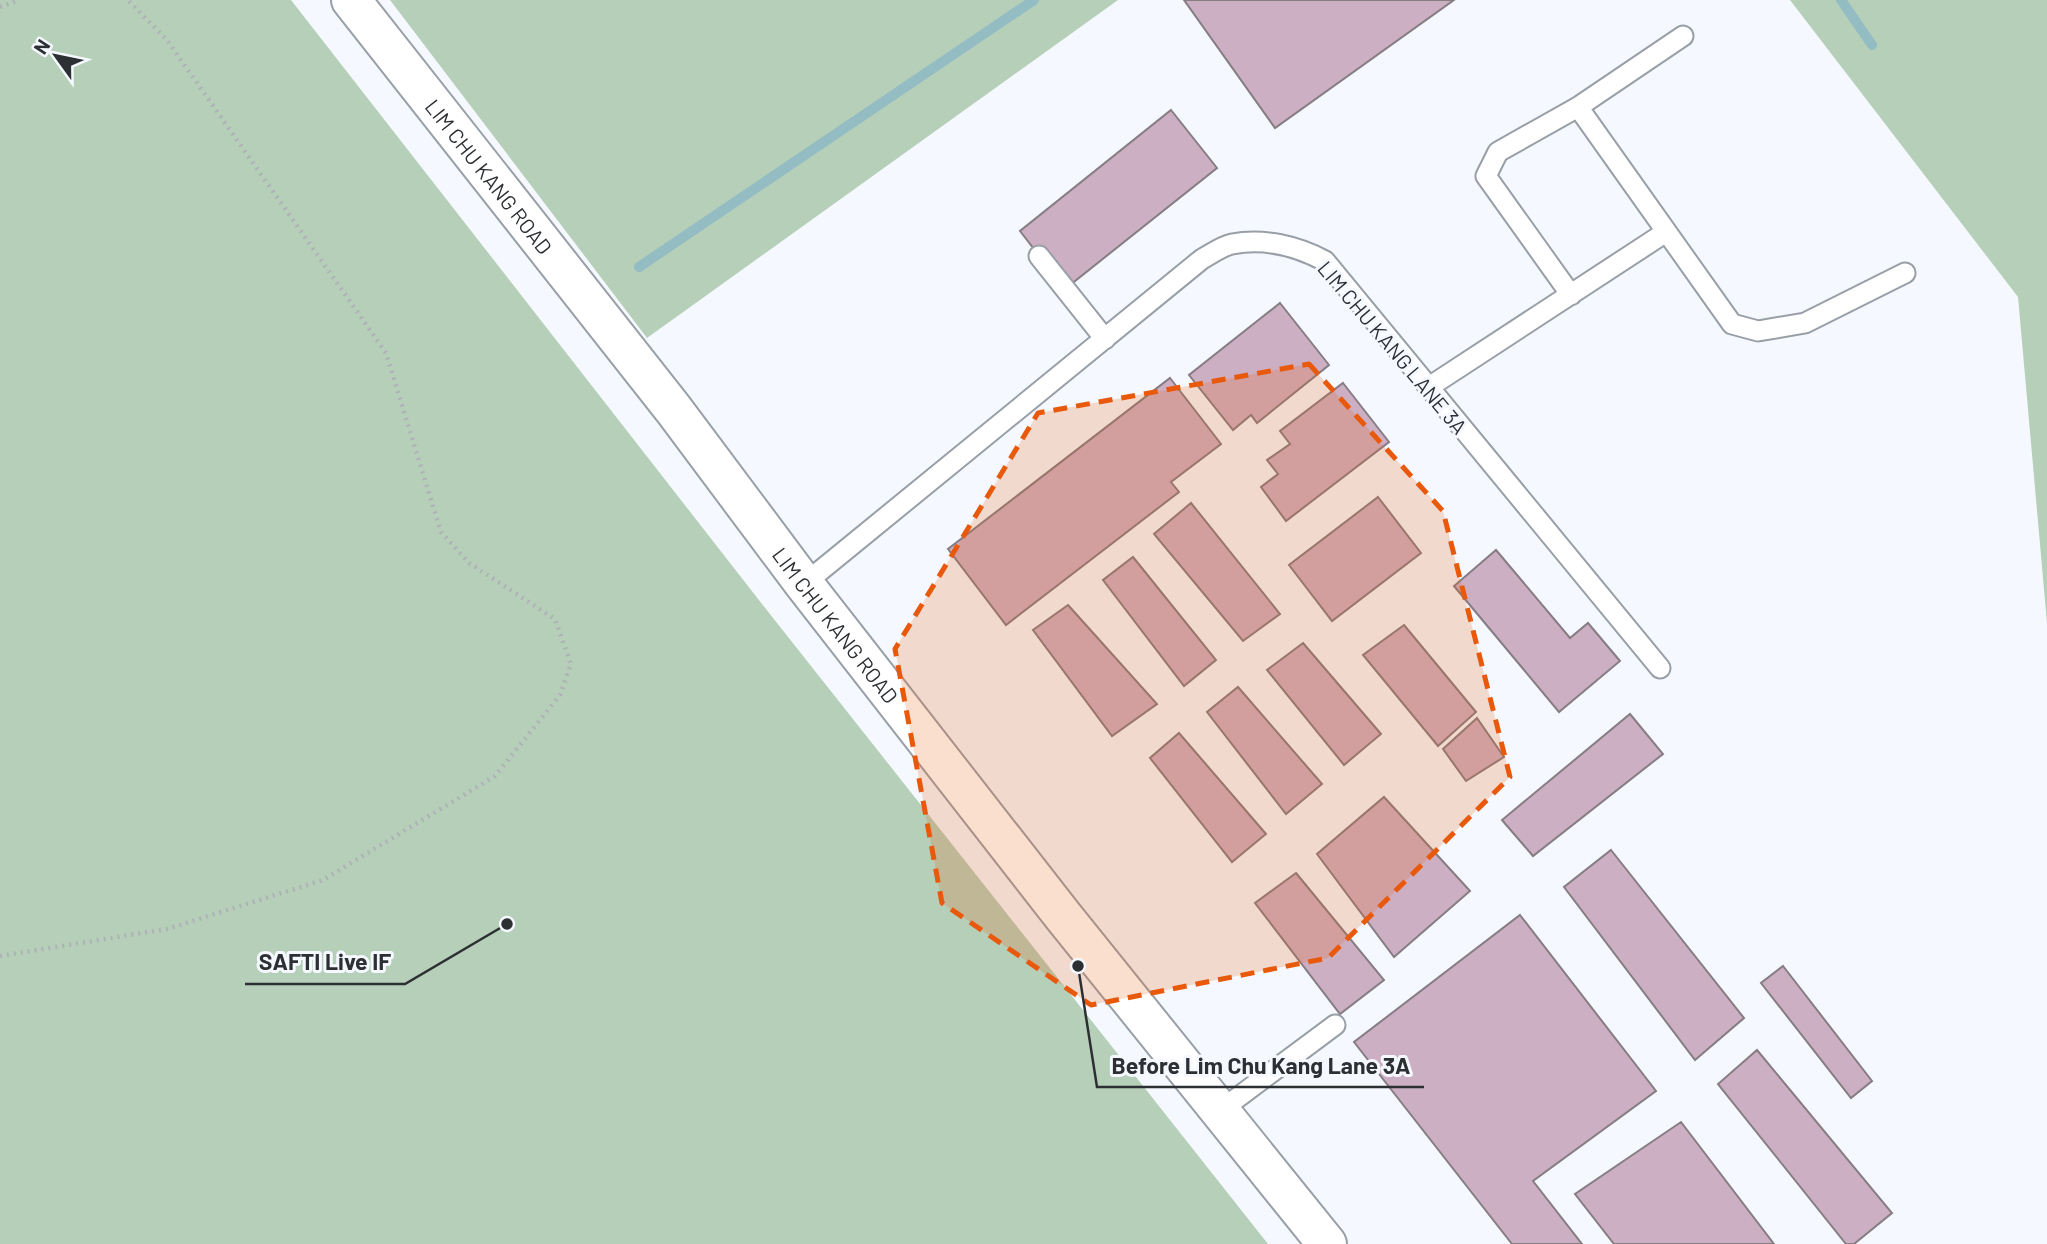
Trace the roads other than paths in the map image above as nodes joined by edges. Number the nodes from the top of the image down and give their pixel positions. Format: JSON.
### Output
{"nodes":[{"id":1,"x":351,"y":0,"type":"edge"},
{"id":2,"x":1683,"y":36,"type":"dead end"},
{"id":3,"x":1578,"y":107,"type":"junction"},
{"id":4,"x":1666,"y":232,"type":"junction"},
{"id":5,"x":1039,"y":256,"type":"dead end"},
{"id":6,"x":1905,"y":273,"type":"dead end"},
{"id":7,"x":1571,"y":295,"type":"junction"},
{"id":8,"x":1105,"y":339,"type":"junction"},
{"id":9,"x":1429,"y":387,"type":"junction"},
{"id":10,"x":804,"y":584,"type":"junction"},
{"id":11,"x":1660,"y":668,"type":"dead end"},
{"id":12,"x":1335,"y":1025,"type":"dead end"},
{"id":13,"x":1221,"y":1110,"type":"junction"},
{"id":14,"x":1327,"y":1244,"type":"edge"}],
"edges":[{"from":1,"to":10,"type":"main road","name":"LIM CHU KANG ROAD"},
{"from":2,"to":3,"type":"lane"},
{"from":3,"to":4,"type":"lane"},
{"from":3,"to":7,"type":"lane"},
{"from":4,"to":6,"type":"lane"},
{"from":4,"to":7,"type":"lane"},
{"from":5,"to":8,"type":"lane"},
{"from":7,"to":9,"type":"lane"},
{"from":8,"to":9,"type":"lane","name":"LIM CHU KANG LANE 3A"},
{"from":8,"to":10,"type":"lane","name":"LIM CHU KANG LANE 3A"},
{"from":9,"to":11,"type":"lane","name":"LIM CHU KANG LANE 3A"},
{"from":10,"to":13,"type":"main road","name":"LIM CHU KANG ROAD"},
{"from":12,"to":13,"type":"lane"},
{"from":13,"to":14,"type":"main road","name":"LIM CHU KANG ROAD"}]}
